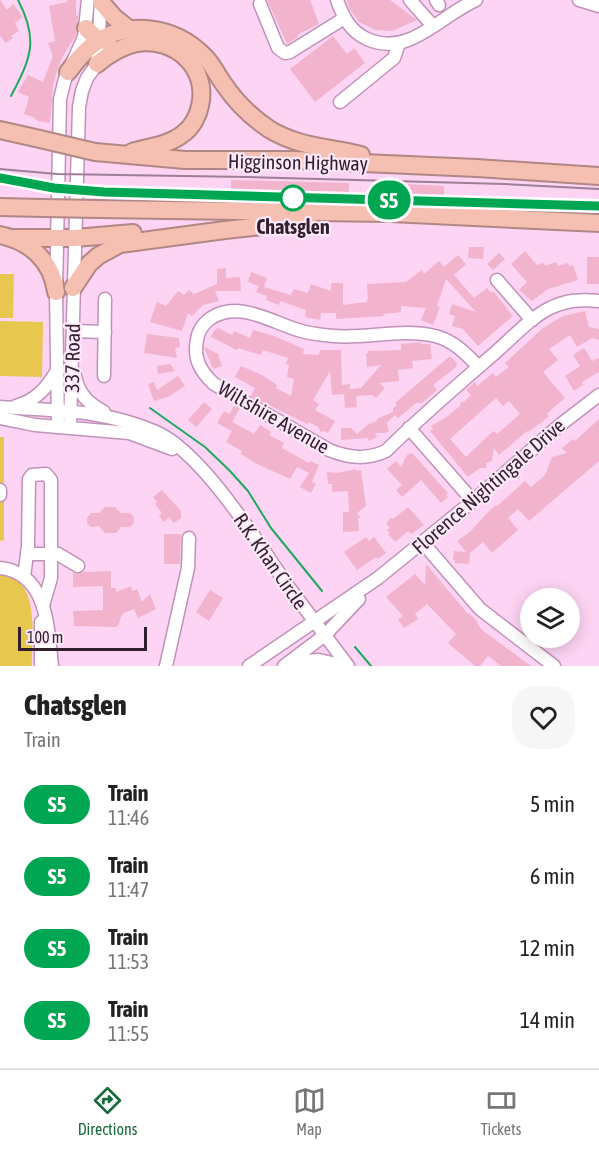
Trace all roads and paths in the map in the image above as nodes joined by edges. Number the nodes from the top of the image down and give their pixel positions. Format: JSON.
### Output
{"nodes":[{"id":1,"x":336,"y":0,"type":"edge"},
{"id":2,"x":410,"y":0,"type":"edge"},
{"id":3,"x":476,"y":0,"type":"edge"},
{"id":4,"x":579,"y":0,"type":"edge"},
{"id":5,"x":97,"y":1,"type":"edge"},
{"id":6,"x":260,"y":4,"type":"dead end"},
{"id":7,"x":599,"y":6,"type":"edge"},
{"id":8,"x":343,"y":19,"type":"junction"},
{"id":9,"x":433,"y":26,"type":"junction"},
{"id":10,"x":86,"y":28,"type":"junction"},
{"id":11,"x":130,"y":37,"type":"junction"},
{"id":12,"x":100,"y":40,"type":"junction"},
{"id":13,"x":399,"y":44,"type":"junction"},
{"id":14,"x":97,"y":64,"type":"junction"},
{"id":15,"x":68,"y":72,"type":"junction"},
{"id":16,"x":340,"y":102,"type":"dead end"},
{"id":17,"x":0,"y":130,"type":"edge"},
{"id":18,"x":123,"y":155,"type":"junction"},
{"id":19,"x":402,"y":165,"type":"junction"},
{"id":20,"x":599,"y":176,"type":"edge"},
{"id":21,"x":0,"y":207,"type":"edge"},
{"id":22,"x":391,"y":213,"type":"junction"},
{"id":23,"x":599,"y":223,"type":"edge"},
{"id":24,"x":225,"y":230,"type":"junction"},
{"id":25,"x":7,"y":236,"type":"edge"},
{"id":26,"x":57,"y":238,"type":"junction"},
{"id":27,"x":75,"y":238,"type":"junction"},
{"id":28,"x":497,"y":280,"type":"dead end"},
{"id":29,"x":74,"y":288,"type":"junction"},
{"id":30,"x":57,"y":292,"type":"junction"},
{"id":31,"x":105,"y":299,"type":"dead end"},
{"id":32,"x":599,"y":301,"type":"edge"},
{"id":33,"x":532,"y":320,"type":"junction"},
{"id":34,"x":73,"y":331,"type":"junction"},
{"id":35,"x":105,"y":332,"type":"junction"},
{"id":36,"x":72,"y":366,"type":"junction"},
{"id":37,"x":479,"y":367,"type":"junction"},
{"id":38,"x":56,"y":371,"type":"junction"},
{"id":39,"x":104,"y":376,"type":"dead end"},
{"id":40,"x":599,"y":395,"type":"edge"},
{"id":41,"x":5,"y":408,"type":"edge"},
{"id":42,"x":58,"y":410,"type":"junction"},
{"id":43,"x":71,"y":411,"type":"junction"},
{"id":44,"x":109,"y":416,"type":"junction"},
{"id":45,"x":0,"y":418,"type":"edge"},
{"id":46,"x":64,"y":427,"type":"junction"},
{"id":47,"x":409,"y":428,"type":"junction"},
{"id":48,"x":191,"y":459,"type":"junction"},
{"id":49,"x":0,"y":490,"type":"edge"},
{"id":50,"x":0,"y":495,"type":"edge"},
{"id":51,"x":473,"y":501,"type":"junction"},
{"id":52,"x":189,"y":538,"type":"dead end"},
{"id":53,"x":423,"y":543,"type":"junction"},
{"id":54,"x":27,"y":554,"type":"junction"},
{"id":55,"x":51,"y":554,"type":"junction"},
{"id":56,"x":78,"y":566,"type":"dead end"},
{"id":57,"x":0,"y":568,"type":"edge"},
{"id":58,"x":24,"y":577,"type":"junction"},
{"id":59,"x":378,"y":579,"type":"junction"},
{"id":60,"x":43,"y":610,"type":"junction"},
{"id":61,"x":315,"y":623,"type":"junction"},
{"id":62,"x":324,"y":635,"type":"junction"},
{"id":63,"x":287,"y":664,"type":"edge"},
{"id":64,"x":41,"y":666,"type":"edge"},
{"id":65,"x":52,"y":666,"type":"edge"},
{"id":66,"x":166,"y":666,"type":"edge"},
{"id":67,"x":249,"y":666,"type":"edge"},
{"id":68,"x":346,"y":666,"type":"edge"},
{"id":69,"x":554,"y":666,"type":"edge"}],
"edges":[{"from":1,"to":8,"type":"street"},
{"from":2,"to":9,"type":"street"},
{"from":3,"to":9,"type":"street"},
{"from":4,"to":7,"type":"street"},
{"from":5,"to":10,"type":"street","name":"337 Road"},
{"from":5,"to":11,"type":"highway"},
{"from":5,"to":12,"type":"street"},
{"from":6,"to":8,"type":"street"},
{"from":8,"to":13,"type":"street"},
{"from":9,"to":13,"type":"street"},
{"from":10,"to":12,"type":"highway"},
{"from":10,"to":15,"type":"street","name":"337 Road"},
{"from":11,"to":12,"type":"highway"},
{"from":11,"to":14,"type":"highway"},
{"from":11,"to":18,"type":"highway"},
{"from":11,"to":19,"type":"highway"},
{"from":12,"to":14,"type":"street"},
{"from":12,"to":15,"type":"highway"},
{"from":13,"to":16,"type":"street"},
{"from":14,"to":27,"type":"street","name":"337 Road"},
{"from":15,"to":26,"type":"street","name":"337 Road"},
{"from":17,"to":18,"type":"highway","name":"Higginson Highway","bridge":true},
{"from":18,"to":19,"type":"highway","name":"Higginson Highway"},
{"from":19,"to":20,"type":"highway","name":"Higginson Highway"},
{"from":21,"to":22,"type":"highway","bridge":true},
{"from":22,"to":23,"type":"highway"},
{"from":22,"to":24,"type":"highway"},
{"from":24,"to":27,"type":"highway"},
{"from":24,"to":29,"type":"highway"},
{"from":25,"to":26,"type":"highway"},
{"from":25,"to":30,"type":"highway"},
{"from":26,"to":27,"type":"highway"},
{"from":26,"to":30,"type":"street","name":"337 Road"},
{"from":27,"to":29,"type":"street","name":"337 Road"},
{"from":28,"to":33,"type":"street"},
{"from":29,"to":34,"type":"street","name":"337 Road"},
{"from":30,"to":38,"type":"street","name":"337 Road"},
{"from":31,"to":35,"type":"street"},
{"from":32,"to":33,"type":"street","name":"Wiltshire Avenue"},
{"from":33,"to":37,"type":"street","name":"Wiltshire Avenue"},
{"from":34,"to":35,"type":"street"},
{"from":34,"to":36,"type":"street","name":"337 Road"},
{"from":35,"to":39,"type":"street"},
{"from":36,"to":43,"type":"street","name":"337 Road"},
{"from":36,"to":44,"type":"street"},
{"from":37,"to":47,"type":"street","name":"Wiltshire Avenue"},
{"from":37,"to":47,"type":"street","name":"Wiltshire Avenue"},
{"from":38,"to":41,"type":"street"},
{"from":38,"to":42,"type":"street","name":"337 Road"},
{"from":40,"to":51,"type":"street","name":"Florence Nightingale Drive"},
{"from":41,"to":42,"type":"street","name":"R.K. Khan Circle"},
{"from":42,"to":43,"type":"street","name":"R.K. Khan Circle"},
{"from":42,"to":46,"type":"street","name":"337 Road"},
{"from":43,"to":44,"type":"street","name":"R.K. Khan Circle"},
{"from":43,"to":46,"type":"street","name":"337 Road"},
{"from":44,"to":48,"type":"street","name":"R.K. Khan Circle"},
{"from":45,"to":46,"type":"street","name":"R.K. Khan Circle"},
{"from":46,"to":48,"type":"street","name":"R.K. Khan Circle"},
{"from":47,"to":51,"type":"street"},
{"from":48,"to":61,"type":"street","name":"R.K. Khan Circle"},
{"from":49,"to":50,"type":"street"},
{"from":51,"to":53,"type":"street","name":"Florence Nightingale Drive"},
{"from":52,"to":66,"type":"street"},
{"from":53,"to":59,"type":"street","name":"Florence Nightingale Drive"},
{"from":53,"to":69,"type":"street"},
{"from":54,"to":55,"type":"street"},
{"from":54,"to":55,"type":"street"},
{"from":54,"to":58,"type":"street"},
{"from":55,"to":56,"type":"street"},
{"from":55,"to":60,"type":"street"},
{"from":57,"to":58,"type":"street"},
{"from":58,"to":60,"type":"street"},
{"from":59,"to":61,"type":"street","name":"Florence Nightingale Drive"},
{"from":59,"to":62,"type":"street","name":"Florence Nightingale Drive"},
{"from":60,"to":64,"type":"street"},
{"from":60,"to":65,"type":"street"},
{"from":61,"to":62,"type":"street","name":"R.K. Khan Circle"},
{"from":61,"to":67,"type":"street","name":"Florence Nightingale Drive"},
{"from":62,"to":63,"type":"street","name":"Florence Nightingale Drive"},
{"from":62,"to":68,"type":"street","name":"R.K. Khan Circle"},
{"from":63,"to":68,"type":"street"}]}
